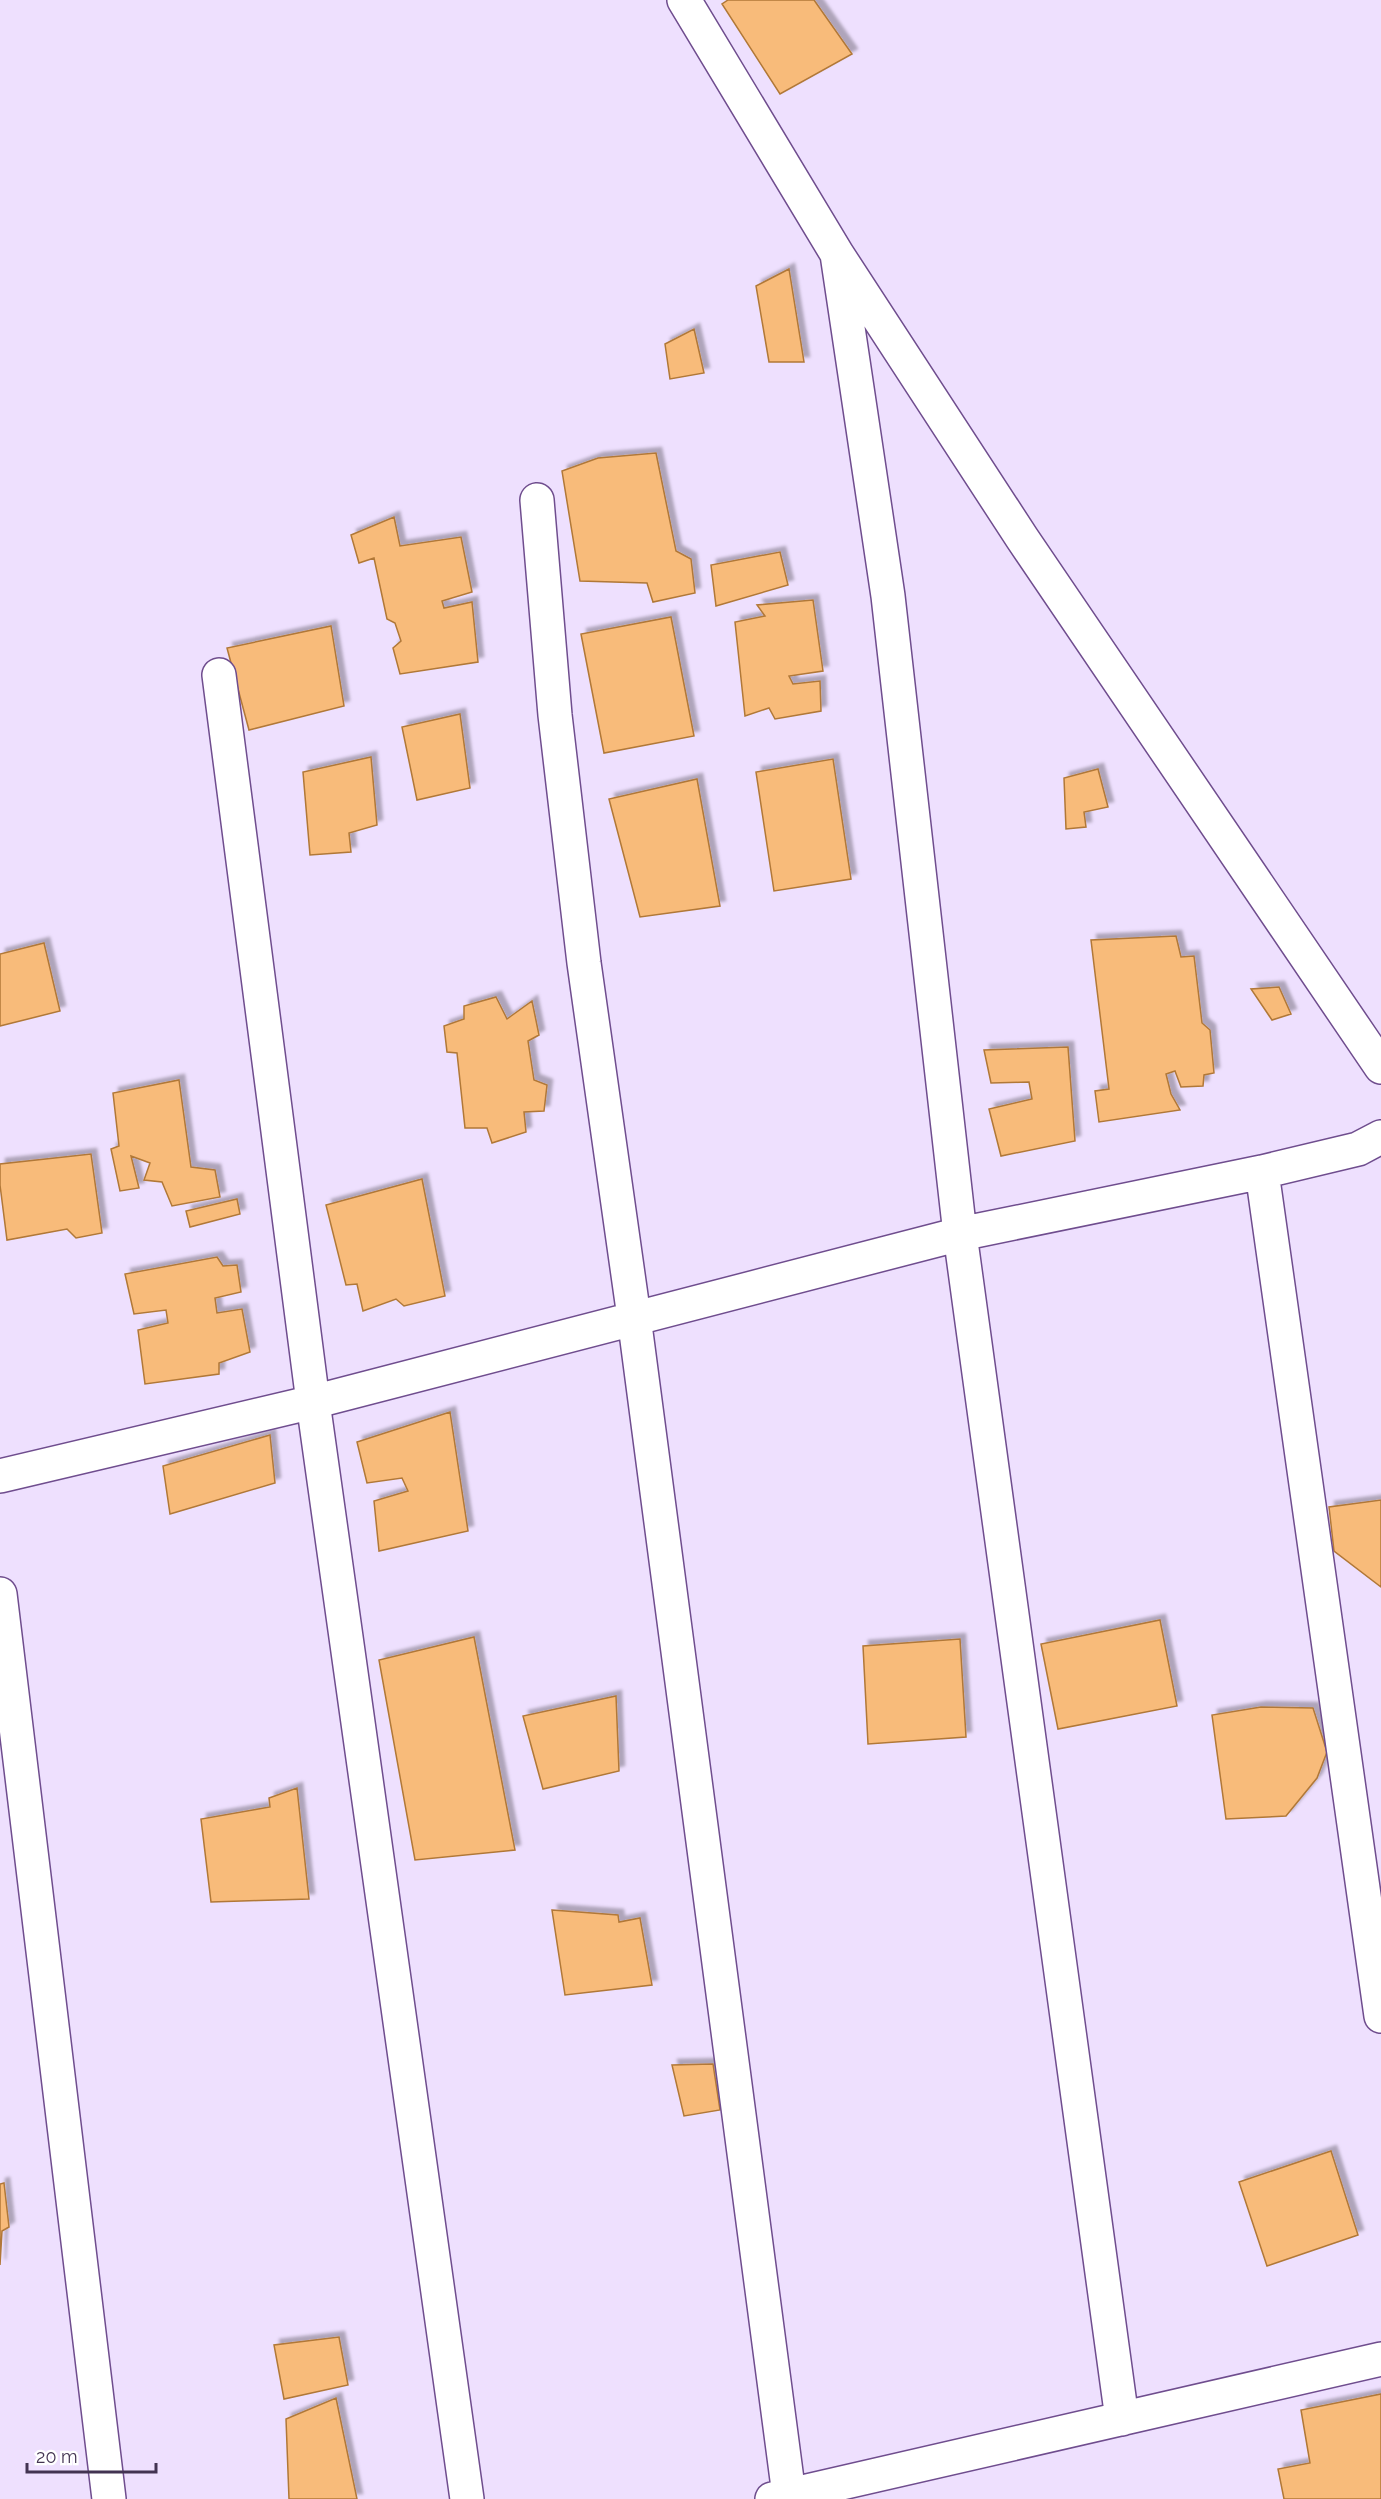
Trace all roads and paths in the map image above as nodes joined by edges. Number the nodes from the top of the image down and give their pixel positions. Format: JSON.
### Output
{"nodes":[{"id":1,"x":684,"y":0,"type":"edge"},
{"id":2,"x":837,"y":254,"type":"junction"},
{"id":3,"x":537,"y":500,"type":"dead end"},
{"id":4,"x":219,"y":675,"type":"dead end"},
{"id":5,"x":1381,"y":1067,"type":"edge"},
{"id":6,"x":1381,"y":1137,"type":"edge"},
{"id":7,"x":1262,"y":1172,"type":"junction"},
{"id":8,"x":960,"y":1234,"type":"junction"},
{"id":9,"x":634,"y":1317,"type":"junction"},
{"id":10,"x":313,"y":1402,"type":"junction"},
{"id":11,"x":0,"y":1476,"type":"edge"},
{"id":12,"x":0,"y":1594,"type":"edge"},
{"id":13,"x":1381,"y":2016,"type":"edge"},
{"id":14,"x":1381,"y":2359,"type":"edge"},
{"id":15,"x":1122,"y":2419,"type":"junction"},
{"id":16,"x":781,"y":2497,"type":"edge"},
{"id":17,"x":109,"y":2499,"type":"edge"},
{"id":18,"x":467,"y":2499,"type":"edge"}],
"edges":[{"from":1,"to":2,"type":"street"},
{"from":2,"to":5,"type":"street"},
{"from":2,"to":8,"type":"street"},
{"from":3,"to":9,"type":"street"},
{"from":4,"to":10,"type":"street"},
{"from":6,"to":7,"type":"street"},
{"from":7,"to":8,"type":"street"},
{"from":7,"to":13,"type":"street"},
{"from":8,"to":9,"type":"street"},
{"from":8,"to":15,"type":"street"},
{"from":9,"to":10,"type":"street"},
{"from":9,"to":16,"type":"street"},
{"from":10,"to":11,"type":"street"},
{"from":10,"to":18,"type":"street"},
{"from":12,"to":17,"type":"street"},
{"from":14,"to":15,"type":"street"},
{"from":15,"to":16,"type":"street"}]}
